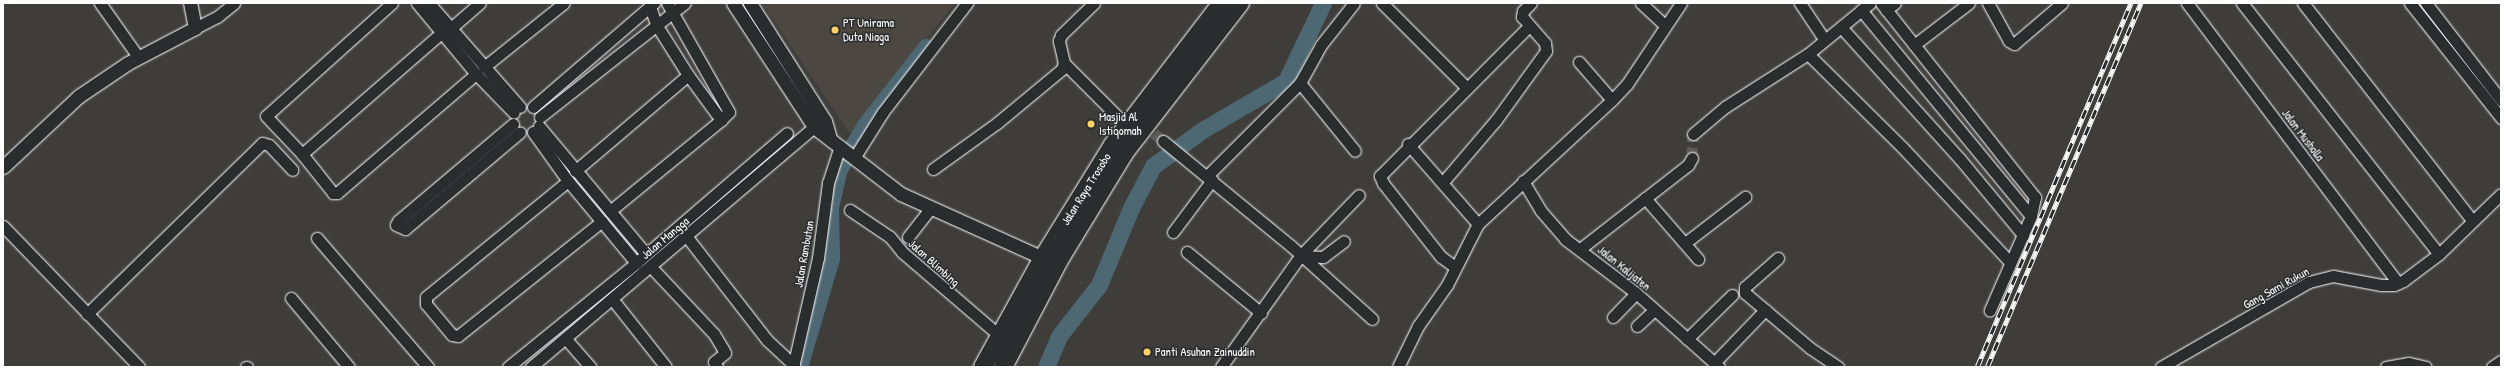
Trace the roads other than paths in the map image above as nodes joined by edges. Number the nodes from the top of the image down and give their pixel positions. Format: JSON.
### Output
{"nodes":[{"id":1,"x":190,"y":3,"type":"edge"},
{"id":2,"x":234,"y":3,"type":"edge"},
{"id":3,"x":392,"y":3,"type":"edge"},
{"id":4,"x":417,"y":3,"type":"edge"},
{"id":5,"x":429,"y":3,"type":"edge"},
{"id":6,"x":480,"y":3,"type":"edge"},
{"id":7,"x":564,"y":3,"type":"edge"},
{"id":8,"x":667,"y":3,"type":"edge"},
{"id":9,"x":685,"y":3,"type":"edge"},
{"id":10,"x":733,"y":3,"type":"edge"},
{"id":11,"x":750,"y":3,"type":"edge"},
{"id":12,"x":967,"y":3,"type":"edge"},
{"id":13,"x":1094,"y":3,"type":"edge"},
{"id":14,"x":1222,"y":3,"type":"edge"},
{"id":15,"x":1240,"y":3,"type":"edge"},
{"id":16,"x":1354,"y":3,"type":"edge"},
{"id":17,"x":1382,"y":3,"type":"edge"},
{"id":18,"x":1531,"y":3,"type":"edge"},
{"id":19,"x":1641,"y":3,"type":"edge"},
{"id":20,"x":1681,"y":3,"type":"edge"},
{"id":21,"x":1800,"y":3,"type":"edge"},
{"id":22,"x":1895,"y":3,"type":"edge"},
{"id":23,"x":1969,"y":3,"type":"edge"},
{"id":24,"x":1988,"y":3,"type":"edge"},
{"id":25,"x":2062,"y":3,"type":"edge"},
{"id":26,"x":2187,"y":3,"type":"edge"},
{"id":27,"x":2242,"y":3,"type":"edge"},
{"id":28,"x":2302,"y":3,"type":"edge"},
{"id":29,"x":2426,"y":3,"type":"edge"},
{"id":30,"x":105,"y":4,"type":"edge"},
{"id":31,"x":2413,"y":4,"type":"edge"},
{"id":32,"x":652,"y":5,"type":"edge"},
{"id":33,"x":1883,"y":6,"type":"edge"},
{"id":34,"x":1865,"y":7,"type":"edge"},
{"id":35,"x":383,"y":8,"type":"edge"},
{"id":36,"x":672,"y":13,"type":"junction"},
{"id":37,"x":1665,"y":25,"type":"junction"},
{"id":38,"x":657,"y":26,"type":"junction"},
{"id":39,"x":1529,"y":26,"type":"junction"},
{"id":40,"x":1841,"y":27,"type":"junction"},
{"id":41,"x":195,"y":28,"type":"junction"},
{"id":42,"x":446,"y":31,"type":"junction"},
{"id":43,"x":1824,"y":39,"type":"junction"},
{"id":44,"x":1914,"y":45,"type":"junction"},
{"id":45,"x":1808,"y":54,"type":"junction"},
{"id":46,"x":140,"y":58,"type":"junction"},
{"id":47,"x":1578,"y":62,"type":"dead end"},
{"id":48,"x":1064,"y":63,"type":"junction"},
{"id":49,"x":2477,"y":69,"type":"junction"},
{"id":50,"x":480,"y":71,"type":"junction"},
{"id":51,"x":688,"y":75,"type":"junction"},
{"id":52,"x":2468,"y":78,"type":"junction"},
{"id":53,"x":1297,"y":86,"type":"junction"},
{"id":54,"x":1467,"y":88,"type":"junction"},
{"id":55,"x":1612,"y":100,"type":"junction"},
{"id":56,"x":2501,"y":100,"type":"edge"},
{"id":57,"x":533,"y":107,"type":"junction"},
{"id":58,"x":2501,"y":118,"type":"edge"},
{"id":59,"x":517,"y":119,"type":"junction"},
{"id":60,"x":722,"y":120,"type":"junction"},
{"id":61,"x":538,"y":125,"type":"junction"},
{"id":62,"x":1127,"y":126,"type":"junction"},
{"id":63,"x":814,"y":127,"type":"junction"},
{"id":64,"x":788,"y":133,"type":"dead end"},
{"id":65,"x":1693,"y":134,"type":"dead end"},
{"id":66,"x":1164,"y":142,"type":"tunnel mouth"},
{"id":67,"x":1408,"y":144,"type":"junction"},
{"id":68,"x":844,"y":150,"type":"junction"},
{"id":69,"x":1354,"y":151,"type":"dead end"},
{"id":70,"x":302,"y":154,"type":"junction"},
{"id":71,"x":1692,"y":158,"type":"dead end"},
{"id":72,"x":3,"y":167,"type":"edge"},
{"id":73,"x":934,"y":169,"type":"dead end"},
{"id":74,"x":292,"y":170,"type":"dead end"},
{"id":75,"x":575,"y":171,"type":"junction"},
{"id":76,"x":1210,"y":178,"type":"junction"},
{"id":77,"x":568,"y":181,"type":"junction"},
{"id":78,"x":1523,"y":181,"type":"junction"},
{"id":79,"x":1443,"y":182,"type":"junction"},
{"id":80,"x":2501,"y":194,"type":"edge"},
{"id":81,"x":1359,"y":195,"type":"dead end"},
{"id":82,"x":1645,"y":198,"type":"junction"},
{"id":83,"x":1745,"y":198,"type":"dead end"},
{"id":84,"x":931,"y":208,"type":"junction"},
{"id":85,"x":850,"y":210,"type":"dead end"},
{"id":86,"x":610,"y":211,"type":"junction"},
{"id":87,"x":2031,"y":216,"type":"junction"},
{"id":88,"x":602,"y":221,"type":"junction"},
{"id":89,"x":2474,"y":221,"type":"junction"},
{"id":90,"x":1478,"y":224,"type":"junction"},
{"id":91,"x":3,"y":226,"type":"edge"},
{"id":92,"x":1173,"y":232,"type":"dead end"},
{"id":93,"x":2023,"y":235,"type":"junction"},
{"id":94,"x":687,"y":237,"type":"junction"},
{"id":95,"x":908,"y":237,"type":"dead end"},
{"id":96,"x":317,"y":238,"type":"dead end"},
{"id":97,"x":1344,"y":241,"type":"dead end"},
{"id":98,"x":1685,"y":243,"type":"junction"},
{"id":99,"x":1580,"y":249,"type":"junction"},
{"id":100,"x":1187,"y":252,"type":"dead end"},
{"id":101,"x":646,"y":254,"type":"junction"},
{"id":102,"x":2439,"y":254,"type":"junction"},
{"id":103,"x":1302,"y":256,"type":"junction"},
{"id":104,"x":1043,"y":258,"type":"junction"},
{"id":105,"x":1778,"y":258,"type":"dead end"},
{"id":106,"x":1698,"y":259,"type":"dead end"},
{"id":107,"x":636,"y":262,"type":"junction"},
{"id":108,"x":2010,"y":262,"type":"junction"},
{"id":109,"x":651,"y":267,"type":"junction"},
{"id":110,"x":1454,"y":270,"type":"junction"},
{"id":111,"x":2398,"y":283,"type":"junction"},
{"id":112,"x":1636,"y":293,"type":"junction"},
{"id":113,"x":1732,"y":295,"type":"dead end"},
{"id":114,"x":290,"y":298,"type":"dead end"},
{"id":115,"x":612,"y":300,"type":"junction"},
{"id":116,"x":1654,"y":310,"type":"junction"},
{"id":117,"x":1765,"y":310,"type":"junction"},
{"id":118,"x":1990,"y":310,"type":"dead end"},
{"id":119,"x":87,"y":314,"type":"junction"},
{"id":120,"x":1261,"y":314,"type":"junction"},
{"id":121,"x":1613,"y":317,"type":"dead end"},
{"id":122,"x":1372,"y":319,"type":"dead end"},
{"id":123,"x":1637,"y":326,"type":"dead end"},
{"id":124,"x":1000,"y":336,"type":"junction"},
{"id":125,"x":566,"y":339,"type":"junction"},
{"id":126,"x":1687,"y":339,"type":"junction"},
{"id":127,"x":2501,"y":361,"type":"edge"},
{"id":128,"x":1716,"y":365,"type":"edge"},
{"id":129,"x":534,"y":366,"type":"edge"},
{"id":130,"x":794,"y":366,"type":"edge"},
{"id":131,"x":139,"y":367,"type":"edge"},
{"id":132,"x":349,"y":367,"type":"edge"},
{"id":133,"x":428,"y":367,"type":"edge"},
{"id":134,"x":508,"y":367,"type":"edge"},
{"id":135,"x":590,"y":367,"type":"edge"},
{"id":136,"x":666,"y":367,"type":"edge"},
{"id":137,"x":717,"y":367,"type":"edge"},
{"id":138,"x":983,"y":367,"type":"edge"},
{"id":139,"x":1004,"y":367,"type":"edge"},
{"id":140,"x":1221,"y":367,"type":"edge"},
{"id":141,"x":1398,"y":367,"type":"edge"},
{"id":142,"x":1838,"y":367,"type":"edge"},
{"id":143,"x":2161,"y":367,"type":"edge"},
{"id":144,"x":2386,"y":367,"type":"edge"},
{"id":145,"x":2426,"y":367,"type":"edge"},
{"id":146,"x":2492,"y":367,"type":"edge"}],
"edges":[{"from":1,"to":41,"type":"street"},
{"from":2,"to":41,"type":"street"},
{"from":3,"to":35,"type":"street"},
{"from":4,"to":42,"type":"street"},
{"from":5,"to":42,"type":"street"},
{"from":6,"to":42,"type":"street"},
{"from":7,"to":50,"type":"street"},
{"from":8,"to":36,"type":"street"},
{"from":9,"to":36,"type":"street"},
{"from":10,"to":63,"type":"street"},
{"from":11,"to":68,"type":"street"},
{"from":12,"to":68,"type":"street","name":"Jalan Rambutan"},
{"from":13,"to":48,"type":"street"},
{"from":14,"to":62,"type":"highway","name":"Jalan Raya Trosobo"},
{"from":15,"to":139,"type":"highway","name":"Jalan Raya Trosobo"},
{"from":16,"to":53,"type":"street"},
{"from":17,"to":54,"type":"street"},
{"from":18,"to":39,"type":"street"},
{"from":19,"to":37,"type":"street"},
{"from":20,"to":37,"type":"street"},
{"from":21,"to":43,"type":"street"},
{"from":22,"to":33,"type":"street"},
{"from":23,"to":44,"type":"street"},
{"from":24,"to":25,"type":"street"},
{"from":26,"to":111,"type":"street","name":"Jalan Musholla"},
{"from":27,"to":102,"type":"street"},
{"from":28,"to":89,"type":"street"},
{"from":29,"to":49,"type":"street"},
{"from":30,"to":46,"type":"street"},
{"from":31,"to":52,"type":"street"},
{"from":32,"to":38,"type":"street"},
{"from":32,"to":57,"type":"street"},
{"from":33,"to":44,"type":"street"},
{"from":34,"to":40,"type":"street"},
{"from":34,"to":87,"type":"street"},
{"from":35,"to":70,"type":"street"},
{"from":36,"to":38,"type":"street"},
{"from":36,"to":60,"type":"street"},
{"from":37,"to":55,"type":"street"},
{"from":38,"to":51,"type":"street"},
{"from":38,"to":61,"type":"street"},
{"from":39,"to":54,"type":"street"},
{"from":39,"to":79,"type":"street"},
{"from":40,"to":43,"type":"street"},
{"from":40,"to":93,"type":"street"},
{"from":41,"to":46,"type":"street"},
{"from":42,"to":50,"type":"street"},
{"from":42,"to":70,"type":"street"},
{"from":43,"to":45,"type":"street"},
{"from":44,"to":87,"type":"street"},
{"from":45,"to":65,"type":"street"},
{"from":45,"to":108,"type":"street"},
{"from":46,"to":72,"type":"street"},
{"from":47,"to":55,"type":"street"},
{"from":48,"to":62,"type":"street"},
{"from":48,"to":73,"type":"street"},
{"from":49,"to":52,"type":"street"},
{"from":49,"to":56,"type":"street"},
{"from":50,"to":59,"type":"street"},
{"from":50,"to":70,"type":"street"},
{"from":51,"to":60,"type":"street"},
{"from":51,"to":75,"type":"street"},
{"from":52,"to":58,"type":"street"},
{"from":53,"to":69,"type":"street"},
{"from":53,"to":76,"type":"street"},
{"from":54,"to":67,"type":"street"},
{"from":55,"to":78,"type":"street"},
{"from":57,"to":59,"type":"street"},
{"from":57,"to":61,"type":"street"},
{"from":59,"to":59,"type":"street"},
{"from":59,"to":61,"type":"street"},
{"from":60,"to":86,"type":"street"},
{"from":61,"to":75,"type":"street"},
{"from":61,"to":77,"type":"street"},
{"from":62,"to":104,"type":"highway","name":"Jalan Raya Trosobo"},
{"from":63,"to":68,"type":"street"},
{"from":63,"to":94,"type":"street","name":"Jalan Mangga"},
{"from":64,"to":101,"type":"street"},
{"from":66,"to":76,"type":"street"},
{"from":67,"to":79,"type":"street"},
{"from":67,"to":110,"type":"street"},
{"from":68,"to":84,"type":"street"},
{"from":68,"to":130,"type":"street","name":"Jalan Rambutan"},
{"from":71,"to":82,"type":"street"},
{"from":74,"to":119,"type":"street"},
{"from":75,"to":86,"type":"street"},
{"from":76,"to":92,"type":"street"},
{"from":76,"to":103,"type":"street"},
{"from":77,"to":88,"type":"street"},
{"from":77,"to":88,"type":"street"},
{"from":78,"to":90,"type":"street"},
{"from":78,"to":99,"type":"street","name":"Jalan Kalijaten"},
{"from":79,"to":90,"type":"street"},
{"from":80,"to":89,"type":"street"},
{"from":81,"to":103,"type":"street"},
{"from":82,"to":98,"type":"street"},
{"from":82,"to":99,"type":"street"},
{"from":83,"to":98,"type":"street"},
{"from":84,"to":95,"type":"street"},
{"from":84,"to":104,"type":"street"},
{"from":85,"to":124,"type":"street","name":"Jalan Blimbing"},
{"from":86,"to":101,"type":"street"},
{"from":87,"to":93,"type":"street"},
{"from":88,"to":107,"type":"street"},
{"from":89,"to":102,"type":"street"},
{"from":90,"to":110,"type":"street"},
{"from":91,"to":119,"type":"street"},
{"from":93,"to":108,"type":"street"},
{"from":94,"to":109,"type":"street","name":"Jalan Mangga"},
{"from":94,"to":130,"type":"street"},
{"from":96,"to":133,"type":"street"},
{"from":97,"to":103,"type":"street"},
{"from":98,"to":106,"type":"street"},
{"from":99,"to":112,"type":"street","name":"Jalan Kalijaten"},
{"from":100,"to":120,"type":"street"},
{"from":101,"to":107,"type":"street"},
{"from":102,"to":111,"type":"street"},
{"from":103,"to":120,"type":"street"},
{"from":103,"to":122,"type":"street"},
{"from":104,"to":124,"type":"highway","name":"Jalan Raya Trosobo"},
{"from":105,"to":117,"type":"street"},
{"from":107,"to":134,"type":"street"},
{"from":108,"to":118,"type":"street"},
{"from":109,"to":115,"type":"street","name":"Jalan Mangga"},
{"from":109,"to":137,"type":"street"},
{"from":110,"to":141,"type":"street"},
{"from":111,"to":143,"type":"street","name":"Gang Sami Rukun"},
{"from":112,"to":116,"type":"street","name":"Jalan Kalijaten"},
{"from":112,"to":121,"type":"street"},
{"from":113,"to":126,"type":"street"},
{"from":114,"to":132,"type":"street"},
{"from":115,"to":125,"type":"street","name":"Jalan Mangga"},
{"from":115,"to":136,"type":"street"},
{"from":116,"to":123,"type":"street"},
{"from":116,"to":126,"type":"street","name":"Jalan Kalijaten"},
{"from":117,"to":128,"type":"street"},
{"from":117,"to":142,"type":"street"},
{"from":119,"to":131,"type":"street"},
{"from":120,"to":140,"type":"street"},
{"from":124,"to":138,"type":"highway","name":"Jalan Raya Trosobo"},
{"from":125,"to":129,"type":"street","name":"Jalan Mangga"},
{"from":125,"to":135,"type":"street"},
{"from":126,"to":128,"type":"street","name":"Jalan Kalijaten"},
{"from":127,"to":146,"type":"street"},
{"from":144,"to":145,"type":"street"}]}
